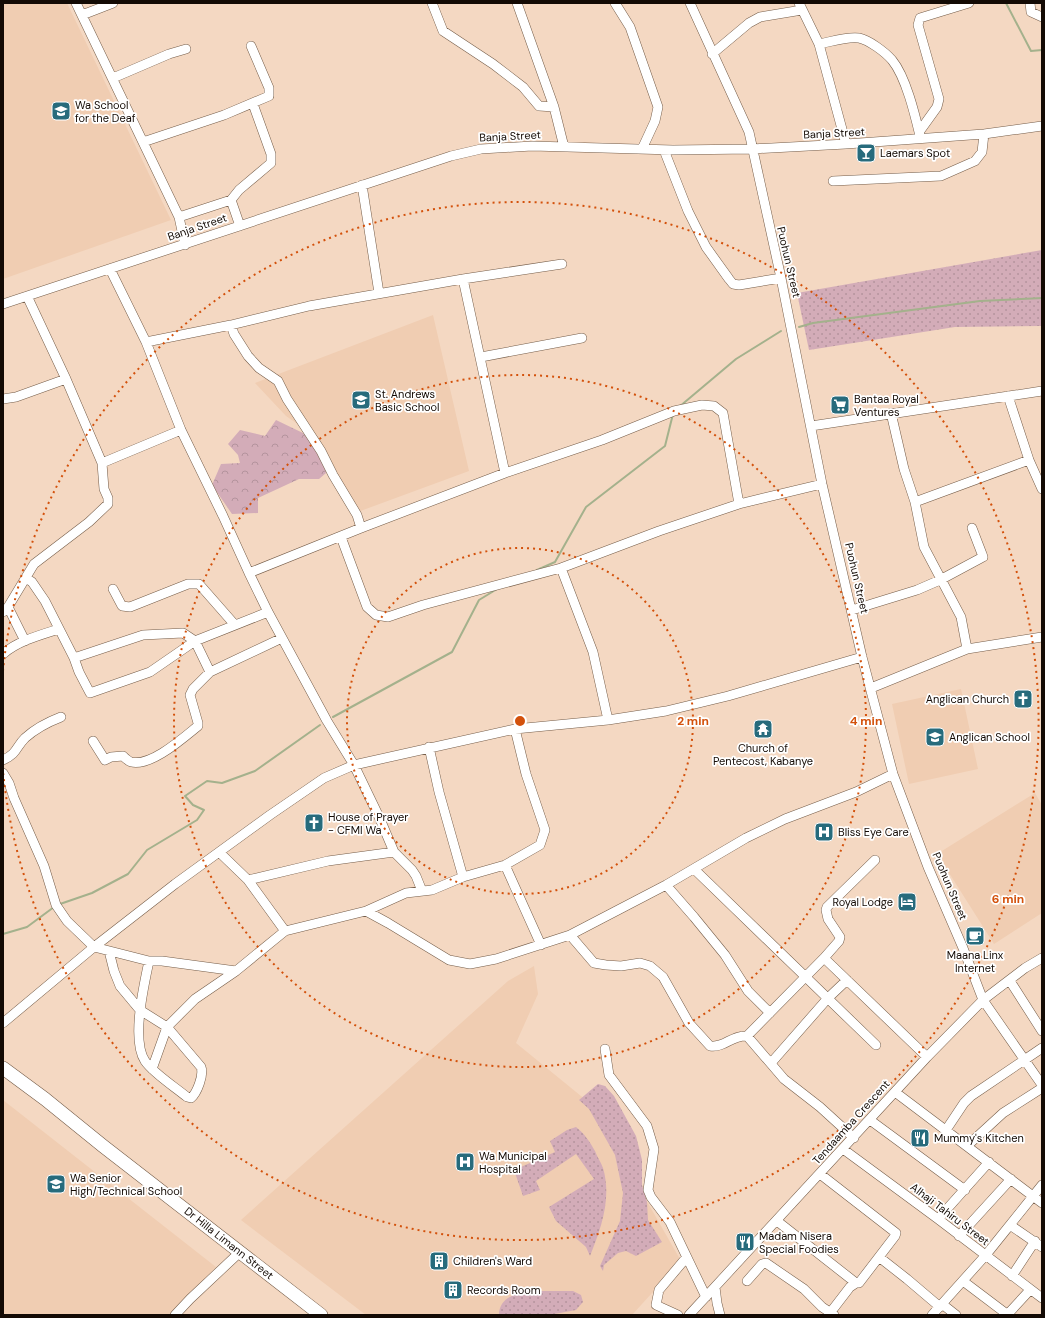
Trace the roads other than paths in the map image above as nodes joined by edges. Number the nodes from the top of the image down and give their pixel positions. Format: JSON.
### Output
{"nodes":[{"id":1,"x":76,"y":3,"type":"edge"},
{"id":2,"x":113,"y":3,"type":"edge"},
{"id":3,"x":432,"y":3,"type":"edge"},
{"id":4,"x":517,"y":3,"type":"edge"},
{"id":5,"x":616,"y":3,"type":"edge"},
{"id":6,"x":690,"y":3,"type":"edge"},
{"id":7,"x":969,"y":3,"type":"edge"},
{"id":8,"x":1030,"y":3,"type":"edge"},
{"id":9,"x":800,"y":7,"type":"edge"},
{"id":10,"x":82,"y":15,"type":"junction"},
{"id":11,"x":1042,"y":17,"type":"edge"},
{"id":12,"x":819,"y":44,"type":"junction"},
{"id":13,"x":251,"y":46,"type":"dead end"},
{"id":14,"x":186,"y":49,"type":"dead end"},
{"id":15,"x":712,"y":54,"type":"junction"},
{"id":16,"x":112,"y":78,"type":"junction"},
{"id":17,"x":253,"y":104,"type":"junction"},
{"id":18,"x":554,"y":107,"type":"junction"},
{"id":19,"x":1042,"y":126,"type":"edge"},
{"id":20,"x":984,"y":134,"type":"junction"},
{"id":21,"x":920,"y":136,"type":"junction"},
{"id":22,"x":143,"y":142,"type":"junction"},
{"id":23,"x":846,"y":144,"type":"junction"},
{"id":24,"x":564,"y":147,"type":"junction"},
{"id":25,"x":642,"y":149,"type":"junction"},
{"id":26,"x":752,"y":149,"type":"junction"},
{"id":27,"x":664,"y":150,"type":"junction"},
{"id":28,"x":833,"y":181,"type":"dead end"},
{"id":29,"x":362,"y":185,"type":"junction"},
{"id":30,"x":231,"y":200,"type":"junction"},
{"id":31,"x":179,"y":217,"type":"junction"},
{"id":32,"x":240,"y":226,"type":"junction"},
{"id":33,"x":185,"y":245,"type":"junction"},
{"id":34,"x":562,"y":264,"type":"dead end"},
{"id":35,"x":110,"y":269,"type":"junction"},
{"id":36,"x":781,"y":278,"type":"junction"},
{"id":37,"x":463,"y":279,"type":"junction"},
{"id":38,"x":379,"y":293,"type":"junction"},
{"id":39,"x":27,"y":296,"type":"junction"},
{"id":40,"x":3,"y":304,"type":"edge"},
{"id":41,"x":231,"y":325,"type":"junction"},
{"id":42,"x":582,"y":338,"type":"dead end"},
{"id":43,"x":146,"y":342,"type":"junction"},
{"id":44,"x":481,"y":357,"type":"junction"},
{"id":45,"x":66,"y":379,"type":"junction"},
{"id":46,"x":1042,"y":391,"type":"edge"},
{"id":47,"x":1008,"y":396,"type":"junction"},
{"id":48,"x":3,"y":400,"type":"edge"},
{"id":49,"x":891,"y":413,"type":"junction"},
{"id":50,"x":811,"y":426,"type":"junction"},
{"id":51,"x":181,"y":430,"type":"junction"},
{"id":52,"x":1029,"y":460,"type":"junction"},
{"id":53,"x":102,"y":463,"type":"junction"},
{"id":54,"x":505,"y":473,"type":"junction"},
{"id":55,"x":822,"y":484,"type":"junction"},
{"id":56,"x":1042,"y":489,"type":"edge"},
{"id":57,"x":915,"y":502,"type":"junction"},
{"id":58,"x":739,"y":504,"type":"junction"},
{"id":59,"x":361,"y":528,"type":"junction"},
{"id":60,"x":972,"y":528,"type":"dead end"},
{"id":61,"x":341,"y":537,"type":"junction"},
{"id":62,"x":561,"y":568,"type":"junction"},
{"id":63,"x":249,"y":573,"type":"junction"},
{"id":64,"x":26,"y":578,"type":"junction"},
{"id":65,"x":940,"y":580,"type":"junction"},
{"id":66,"x":113,"y":589,"type":"dead end"},
{"id":67,"x":6,"y":609,"type":"edge"},
{"id":68,"x":852,"y":610,"type":"junction"},
{"id":69,"x":268,"y":612,"type":"junction"},
{"id":70,"x":235,"y":625,"type":"junction"},
{"id":71,"x":59,"y":629,"type":"junction"},
{"id":72,"x":1042,"y":637,"type":"edge"},
{"id":73,"x":282,"y":638,"type":"junction"},
{"id":74,"x":26,"y":641,"type":"junction"},
{"id":75,"x":195,"y":641,"type":"junction"},
{"id":76,"x":967,"y":649,"type":"junction"},
{"id":77,"x":3,"y":654,"type":"edge"},
{"id":78,"x":862,"y":657,"type":"junction"},
{"id":79,"x":74,"y":658,"type":"junction"},
{"id":80,"x":210,"y":672,"type":"junction"},
{"id":81,"x":871,"y":688,"type":"junction"},
{"id":82,"x":61,"y":717,"type":"dead end"},
{"id":83,"x":608,"y":720,"type":"junction"},
{"id":84,"x":515,"y":729,"type":"junction"},
{"id":85,"x":93,"y":741,"type":"dead end"},
{"id":86,"x":429,"y":747,"type":"junction"},
{"id":87,"x":3,"y":760,"type":"edge"},
{"id":88,"x":354,"y":765,"type":"junction"},
{"id":89,"x":3,"y":773,"type":"edge"},
{"id":90,"x":893,"y":774,"type":"junction"},
{"id":91,"x":219,"y":852,"type":"junction"},
{"id":92,"x":394,"y":852,"type":"junction"},
{"id":93,"x":875,"y":860,"type":"dead end"},
{"id":94,"x":505,"y":865,"type":"junction"},
{"id":95,"x":694,"y":869,"type":"junction"},
{"id":96,"x":462,"y":877,"type":"junction"},
{"id":97,"x":248,"y":880,"type":"junction"},
{"id":98,"x":666,"y":885,"type":"junction"},
{"id":99,"x":422,"y":891,"type":"junction"},
{"id":100,"x":366,"y":911,"type":"junction"},
{"id":101,"x":285,"y":931,"type":"junction"},
{"id":102,"x":570,"y":935,"type":"junction"},
{"id":103,"x":541,"y":945,"type":"junction"},
{"id":104,"x":94,"y":947,"type":"junction"},
{"id":105,"x":109,"y":951,"type":"junction"},
{"id":106,"x":824,"y":958,"type":"junction"},
{"id":107,"x":149,"y":961,"type":"junction"},
{"id":108,"x":1040,"y":962,"type":"edge"},
{"id":109,"x":236,"y":971,"type":"junction"},
{"id":110,"x":806,"y":976,"type":"junction"},
{"id":111,"x":847,"y":980,"type":"junction"},
{"id":112,"x":1010,"y":981,"type":"junction"},
{"id":113,"x":828,"y":998,"type":"junction"},
{"id":114,"x":983,"y":1000,"type":"junction"},
{"id":115,"x":140,"y":1010,"type":"junction"},
{"id":116,"x":770,"y":1013,"type":"junction"},
{"id":117,"x":3,"y":1023,"type":"edge"},
{"id":118,"x":167,"y":1027,"type":"junction"},
{"id":119,"x":1042,"y":1031,"type":"edge"},
{"id":120,"x":747,"y":1036,"type":"junction"},
{"id":121,"x":876,"y":1045,"type":"dead end"},
{"id":122,"x":1042,"y":1048,"type":"edge"},
{"id":123,"x":605,"y":1049,"type":"dead end"},
{"id":124,"x":927,"y":1057,"type":"junction"},
{"id":125,"x":1025,"y":1060,"type":"junction"},
{"id":126,"x":771,"y":1062,"type":"junction"},
{"id":127,"x":3,"y":1068,"type":"edge"},
{"id":128,"x":152,"y":1069,"type":"junction"},
{"id":129,"x":1042,"y":1087,"type":"edge"},
{"id":130,"x":895,"y":1092,"type":"junction"},
{"id":131,"x":870,"y":1120,"type":"junction"},
{"id":132,"x":946,"y":1130,"type":"junction"},
{"id":133,"x":854,"y":1138,"type":"junction"},
{"id":134,"x":967,"y":1146,"type":"junction"},
{"id":135,"x":843,"y":1149,"type":"junction"},
{"id":136,"x":989,"y":1162,"type":"junction"},
{"id":137,"x":820,"y":1174,"type":"junction"},
{"id":138,"x":1011,"y":1179,"type":"junction"},
{"id":139,"x":1042,"y":1185,"type":"edge"},
{"id":140,"x":965,"y":1190,"type":"junction"},
{"id":141,"x":1033,"y":1196,"type":"junction"},
{"id":142,"x":1042,"y":1203,"type":"edge"},
{"id":143,"x":938,"y":1219,"type":"junction"},
{"id":144,"x":777,"y":1221,"type":"junction"},
{"id":145,"x":1010,"y":1225,"type":"junction"},
{"id":146,"x":959,"y":1236,"type":"junction"},
{"id":147,"x":1038,"y":1244,"type":"edge"},
{"id":148,"x":240,"y":1252,"type":"junction"},
{"id":149,"x":985,"y":1256,"type":"junction"},
{"id":150,"x":879,"y":1257,"type":"junction"},
{"id":151,"x":686,"y":1258,"type":"junction"},
{"id":152,"x":1012,"y":1276,"type":"junction"},
{"id":153,"x":747,"y":1281,"type":"dead end"},
{"id":154,"x":963,"y":1281,"type":"junction"},
{"id":155,"x":856,"y":1283,"type":"junction"},
{"id":156,"x":715,"y":1287,"type":"junction"},
{"id":157,"x":1030,"y":1290,"type":"junction"},
{"id":158,"x":706,"y":1297,"type":"junction"},
{"id":159,"x":1042,"y":1298,"type":"edge"},
{"id":160,"x":941,"y":1306,"type":"junction"},
{"id":161,"x":819,"y":1311,"type":"edge"},
{"id":162,"x":832,"y":1314,"type":"edge"},
{"id":163,"x":175,"y":1315,"type":"edge"},
{"id":164,"x":321,"y":1315,"type":"edge"},
{"id":165,"x":678,"y":1315,"type":"edge"},
{"id":166,"x":689,"y":1315,"type":"edge"},
{"id":167,"x":720,"y":1315,"type":"edge"},
{"id":168,"x":932,"y":1315,"type":"edge"},
{"id":169,"x":956,"y":1315,"type":"edge"},
{"id":170,"x":1007,"y":1315,"type":"edge"}],
"edges":[{"from":1,"to":10,"type":"street"},
{"from":2,"to":10,"type":"street"},
{"from":3,"to":18,"type":"street"},
{"from":4,"to":18,"type":"street"},
{"from":5,"to":25,"type":"street"},
{"from":6,"to":15,"type":"street","name":"Puohun Street"},
{"from":7,"to":21,"type":"street"},
{"from":8,"to":11,"type":"street"},
{"from":9,"to":12,"type":"street"},
{"from":9,"to":15,"type":"street"},
{"from":10,"to":16,"type":"street"},
{"from":12,"to":21,"type":"street"},
{"from":12,"to":23,"type":"street"},
{"from":13,"to":17,"type":"street"},
{"from":14,"to":16,"type":"street"},
{"from":15,"to":26,"type":"street","name":"Puohun Street"},
{"from":16,"to":22,"type":"street"},
{"from":17,"to":22,"type":"street"},
{"from":17,"to":30,"type":"street"},
{"from":18,"to":24,"type":"street"},
{"from":19,"to":20,"type":"street","name":"Banja Street"},
{"from":20,"to":21,"type":"street","name":"Banja Street"},
{"from":20,"to":28,"type":"street"},
{"from":21,"to":23,"type":"street","name":"Banja Street"},
{"from":22,"to":31,"type":"street"},
{"from":23,"to":26,"type":"street","name":"Banja Street"},
{"from":24,"to":25,"type":"street","name":"Banja Street"},
{"from":24,"to":29,"type":"street","name":"Banja Street"},
{"from":25,"to":27,"type":"street","name":"Banja Street"},
{"from":26,"to":27,"type":"street","name":"Banja Street"},
{"from":26,"to":36,"type":"street","name":"Puohun Street"},
{"from":27,"to":36,"type":"street"},
{"from":29,"to":32,"type":"street","name":"Banja Street"},
{"from":29,"to":38,"type":"street"},
{"from":30,"to":31,"type":"street"},
{"from":30,"to":32,"type":"street"},
{"from":31,"to":33,"type":"street"},
{"from":32,"to":33,"type":"street","name":"Banja Street"},
{"from":33,"to":35,"type":"street","name":"Banja Street"},
{"from":34,"to":37,"type":"street"},
{"from":35,"to":39,"type":"street","name":"Banja Street"},
{"from":35,"to":43,"type":"street"},
{"from":36,"to":50,"type":"street","name":"Puohun Street"},
{"from":37,"to":38,"type":"street"},
{"from":37,"to":44,"type":"street"},
{"from":38,"to":41,"type":"street"},
{"from":39,"to":40,"type":"street","name":"Banja Street"},
{"from":39,"to":45,"type":"street"},
{"from":41,"to":43,"type":"street"},
{"from":41,"to":59,"type":"street"},
{"from":42,"to":44,"type":"street"},
{"from":43,"to":51,"type":"street"},
{"from":44,"to":54,"type":"street"},
{"from":45,"to":48,"type":"street"},
{"from":45,"to":53,"type":"street"},
{"from":46,"to":47,"type":"street"},
{"from":47,"to":49,"type":"street"},
{"from":47,"to":52,"type":"street"},
{"from":49,"to":50,"type":"street"},
{"from":49,"to":57,"type":"street"},
{"from":50,"to":55,"type":"street","name":"Puohun Street"},
{"from":51,"to":53,"type":"street"},
{"from":51,"to":63,"type":"street"},
{"from":52,"to":56,"type":"street"},
{"from":52,"to":57,"type":"street"},
{"from":53,"to":64,"type":"street"},
{"from":54,"to":58,"type":"street"},
{"from":54,"to":59,"type":"street"},
{"from":55,"to":58,"type":"street"},
{"from":55,"to":68,"type":"street","name":"Puohun Street"},
{"from":57,"to":65,"type":"street"},
{"from":58,"to":62,"type":"street"},
{"from":59,"to":61,"type":"street"},
{"from":60,"to":65,"type":"street"},
{"from":61,"to":62,"type":"street"},
{"from":61,"to":63,"type":"street"},
{"from":62,"to":83,"type":"street"},
{"from":63,"to":69,"type":"street"},
{"from":64,"to":67,"type":"street"},
{"from":64,"to":71,"type":"street"},
{"from":65,"to":68,"type":"street"},
{"from":65,"to":76,"type":"street"},
{"from":66,"to":70,"type":"street"},
{"from":67,"to":74,"type":"street"},
{"from":68,"to":78,"type":"street","name":"Puohun Street"},
{"from":69,"to":70,"type":"street"},
{"from":69,"to":73,"type":"street"},
{"from":70,"to":75,"type":"street"},
{"from":71,"to":74,"type":"street"},
{"from":71,"to":79,"type":"street"},
{"from":72,"to":76,"type":"street"},
{"from":73,"to":80,"type":"street"},
{"from":73,"to":88,"type":"street"},
{"from":74,"to":77,"type":"street"},
{"from":75,"to":79,"type":"street"},
{"from":75,"to":79,"type":"street"},
{"from":75,"to":80,"type":"street"},
{"from":76,"to":81,"type":"street"},
{"from":78,"to":81,"type":"street","name":"Puohun Street"},
{"from":78,"to":83,"type":"street"},
{"from":80,"to":85,"type":"street"},
{"from":81,"to":90,"type":"street","name":"Puohun Street"},
{"from":82,"to":87,"type":"street"},
{"from":83,"to":84,"type":"street"},
{"from":84,"to":86,"type":"street"},
{"from":84,"to":94,"type":"street"},
{"from":86,"to":88,"type":"street"},
{"from":86,"to":96,"type":"street"},
{"from":88,"to":91,"type":"street"},
{"from":88,"to":92,"type":"street"},
{"from":89,"to":104,"type":"street"},
{"from":90,"to":95,"type":"street"},
{"from":90,"to":114,"type":"street","name":"Puohun Street"},
{"from":91,"to":97,"type":"street"},
{"from":91,"to":104,"type":"street"},
{"from":92,"to":97,"type":"street"},
{"from":92,"to":99,"type":"street"},
{"from":93,"to":106,"type":"street"},
{"from":94,"to":96,"type":"street"},
{"from":94,"to":103,"type":"street"},
{"from":95,"to":98,"type":"street"},
{"from":95,"to":110,"type":"street"},
{"from":96,"to":99,"type":"street"},
{"from":97,"to":101,"type":"street"},
{"from":98,"to":102,"type":"street"},
{"from":98,"to":116,"type":"street"},
{"from":99,"to":100,"type":"street"},
{"from":100,"to":101,"type":"street"},
{"from":100,"to":103,"type":"street"},
{"from":101,"to":109,"type":"street"},
{"from":102,"to":103,"type":"street"},
{"from":102,"to":120,"type":"street"},
{"from":104,"to":105,"type":"street"},
{"from":104,"to":117,"type":"street"},
{"from":105,"to":107,"type":"street"},
{"from":105,"to":115,"type":"street"},
{"from":106,"to":110,"type":"street"},
{"from":106,"to":111,"type":"street"},
{"from":107,"to":109,"type":"street"},
{"from":107,"to":115,"type":"street"},
{"from":108,"to":112,"type":"street","name":"Tendaamba Crescent"},
{"from":109,"to":118,"type":"street"},
{"from":110,"to":113,"type":"street"},
{"from":110,"to":116,"type":"street"},
{"from":111,"to":113,"type":"street"},
{"from":111,"to":124,"type":"street"},
{"from":112,"to":114,"type":"street","name":"Tendaamba Crescent"},
{"from":112,"to":119,"type":"street"},
{"from":113,"to":121,"type":"street"},
{"from":113,"to":126,"type":"street"},
{"from":114,"to":124,"type":"street","name":"Tendaamba Crescent"},
{"from":114,"to":125,"type":"street","name":"Puohun Street"},
{"from":115,"to":118,"type":"street"},
{"from":115,"to":128,"type":"street"},
{"from":116,"to":120,"type":"street"},
{"from":118,"to":128,"type":"street"},
{"from":118,"to":128,"type":"street"},
{"from":120,"to":126,"type":"street"},
{"from":122,"to":125,"type":"street"},
{"from":123,"to":151,"type":"street"},
{"from":124,"to":130,"type":"street","name":"Tendaamba Crescent"},
{"from":125,"to":129,"type":"street","name":"Puohun Street"},
{"from":125,"to":132,"type":"street"},
{"from":126,"to":133,"type":"street"},
{"from":127,"to":148,"type":"highway","name":"Dr Hilla Limann Street"},
{"from":129,"to":134,"type":"street"},
{"from":130,"to":131,"type":"street","name":"Tendaamba Crescent"},
{"from":130,"to":132,"type":"street"},
{"from":131,"to":133,"type":"street","name":"Tendaamba Crescent"},
{"from":131,"to":140,"type":"street"},
{"from":132,"to":134,"type":"street"},
{"from":133,"to":135,"type":"street","name":"Tendaamba Crescent"},
{"from":134,"to":136,"type":"street"},
{"from":135,"to":137,"type":"street","name":"Tendaamba Crescent"},
{"from":135,"to":143,"type":"street","name":"Alhaji Tahiru Street"},
{"from":136,"to":138,"type":"street"},
{"from":136,"to":140,"type":"street"},
{"from":137,"to":144,"type":"street","name":"Tendaamba Crescent"},
{"from":137,"to":150,"type":"street"},
{"from":138,"to":141,"type":"street"},
{"from":138,"to":146,"type":"street"},
{"from":139,"to":141,"type":"street"},
{"from":140,"to":143,"type":"street"},
{"from":141,"to":142,"type":"street"},
{"from":141,"to":145,"type":"street"},
{"from":143,"to":146,"type":"street","name":"Alhaji Tahiru Street"},
{"from":144,"to":155,"type":"street"},
{"from":144,"to":156,"type":"street","name":"Tendaamba Crescent"},
{"from":145,"to":147,"type":"street"},
{"from":145,"to":149,"type":"street"},
{"from":146,"to":149,"type":"street","name":"Alhaji Tahiru Street"},
{"from":147,"to":152,"type":"street"},
{"from":148,"to":163,"type":"street"},
{"from":148,"to":164,"type":"highway","name":"Dr Hilla Limann Street"},
{"from":149,"to":152,"type":"street","name":"Alhaji Tahiru Street"},
{"from":149,"to":154,"type":"street"},
{"from":150,"to":155,"type":"street"},
{"from":150,"to":160,"type":"street"},
{"from":151,"to":158,"type":"street"},
{"from":151,"to":165,"type":"street"},
{"from":152,"to":157,"type":"street","name":"Alhaji Tahiru Street"},
{"from":153,"to":161,"type":"street"},
{"from":154,"to":160,"type":"street"},
{"from":154,"to":170,"type":"street"},
{"from":155,"to":162,"type":"street"},
{"from":156,"to":158,"type":"street","name":"Tendaamba Crescent"},
{"from":156,"to":167,"type":"street"},
{"from":157,"to":159,"type":"street","name":"Alhaji Tahiru Street"},
{"from":157,"to":170,"type":"street"},
{"from":158,"to":166,"type":"street","name":"Tendaamba Crescent"},
{"from":160,"to":168,"type":"street"},
{"from":160,"to":169,"type":"street"},
{"from":161,"to":162,"type":"street"}]}
